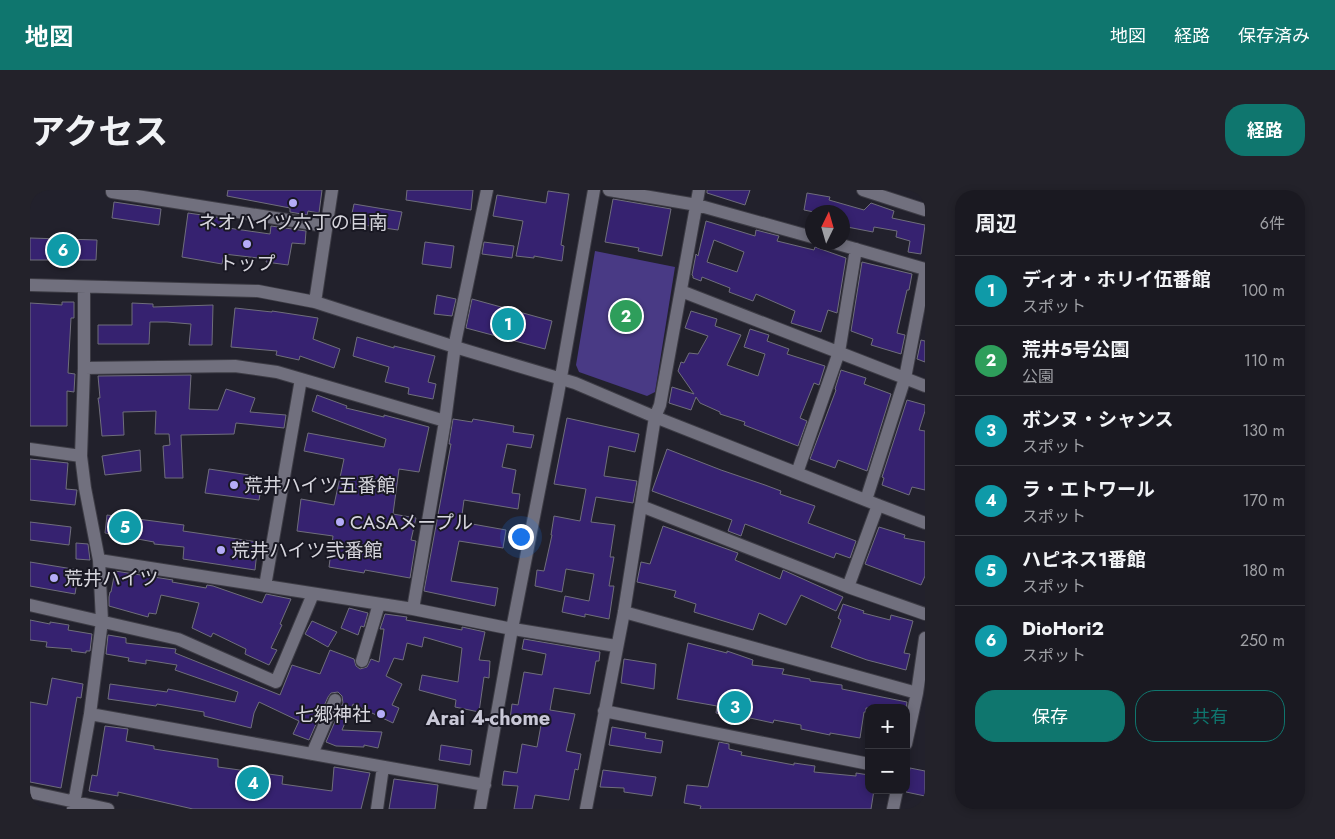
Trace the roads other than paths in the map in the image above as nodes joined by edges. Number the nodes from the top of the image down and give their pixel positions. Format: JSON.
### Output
{"nodes":[{"id":1,"x":112,"y":190,"type":"edge"},
{"id":2,"x":332,"y":190,"type":"edge"},
{"id":3,"x":487,"y":190,"type":"edge"},
{"id":4,"x":594,"y":190,"type":"edge"},
{"id":5,"x":609,"y":190,"type":"edge"},
{"id":6,"x":699,"y":190,"type":"edge"},
{"id":7,"x":863,"y":190,"type":"edge"},
{"id":8,"x":697,"y":205,"type":"junction"},
{"id":9,"x":925,"y":210,"type":"edge"},
{"id":10,"x":325,"y":226,"type":"junction"},
{"id":11,"x":805,"y":235,"type":"edge"},
{"id":12,"x":850,"y":247,"type":"edge"},
{"id":13,"x":856,"y":249,"type":"junction"},
{"id":14,"x":925,"y":269,"type":"edge"},
{"id":15,"x":925,"y":274,"type":"edge"},
{"id":16,"x":30,"y":285,"type":"edge"},
{"id":17,"x":84,"y":287,"type":"junction"},
{"id":18,"x":681,"y":291,"type":"junction"},
{"id":19,"x":315,"y":302,"type":"junction"},
{"id":20,"x":455,"y":347,"type":"junction"},
{"id":21,"x":839,"y":352,"type":"junction"},
{"id":22,"x":84,"y":368,"type":"junction"},
{"id":23,"x":560,"y":378,"type":"junction"},
{"id":24,"x":905,"y":378,"type":"junction"},
{"id":25,"x":301,"y":379,"type":"junction"},
{"id":26,"x":925,"y":386,"type":"edge"},
{"id":27,"x":655,"y":417,"type":"junction"},
{"id":28,"x":444,"y":421,"type":"junction"},
{"id":29,"x":30,"y":449,"type":"edge"},
{"id":30,"x":81,"y":456,"type":"junction"},
{"id":31,"x":796,"y":473,"type":"junction"},
{"id":32,"x":872,"y":503,"type":"junction"},
{"id":33,"x":641,"y":506,"type":"junction"},
{"id":34,"x":925,"y":522,"type":"edge"},
{"id":35,"x":99,"y":560,"type":"junction"},
{"id":36,"x":265,"y":586,"type":"junction"},
{"id":37,"x":848,"y":586,"type":"junction"},
{"id":38,"x":312,"y":594,"type":"junction"},
{"id":39,"x":379,"y":604,"type":"junction"},
{"id":40,"x":30,"y":605,"type":"edge"},
{"id":41,"x":413,"y":609,"type":"junction"},
{"id":42,"x":624,"y":612,"type":"junction"},
{"id":43,"x":925,"y":614,"type":"edge"},
{"id":44,"x":102,"y":621,"type":"junction"},
{"id":45,"x":512,"y":629,"type":"junction"},
{"id":46,"x":925,"y":638,"type":"edge"},
{"id":47,"x":616,"y":646,"type":"junction"},
{"id":48,"x":362,"y":660,"type":"dead end"},
{"id":49,"x":917,"y":693,"type":"junction"},
{"id":50,"x":335,"y":700,"type":"dead end"},
{"id":51,"x":604,"y":711,"type":"junction"},
{"id":52,"x":90,"y":714,"type":"junction"},
{"id":53,"x":910,"y":725,"type":"edge"},
{"id":54,"x":312,"y":754,"type":"junction"},
{"id":55,"x":865,"y":763,"type":"edge"},
{"id":56,"x":383,"y":767,"type":"junction"},
{"id":57,"x":484,"y":785,"type":"junction"},
{"id":58,"x":30,"y":792,"type":"edge"},
{"id":59,"x":896,"y":794,"type":"edge"},
{"id":60,"x":74,"y":805,"type":"edge"},
{"id":61,"x":108,"y":809,"type":"edge"},
{"id":62,"x":376,"y":809,"type":"edge"},
{"id":63,"x":480,"y":809,"type":"edge"},
{"id":64,"x":586,"y":809,"type":"edge"},
{"id":65,"x":893,"y":809,"type":"edge"}],
"edges":[{"from":1,"to":10,"type":"street"},
{"from":2,"to":10,"type":"street"},
{"from":3,"to":20,"type":"street"},
{"from":4,"to":23,"type":"street"},
{"from":5,"to":8,"type":"street"},
{"from":6,"to":8,"type":"street"},
{"from":7,"to":9,"type":"street"},
{"from":8,"to":11,"type":"street"},
{"from":8,"to":18,"type":"street"},
{"from":10,"to":19,"type":"street"},
{"from":12,"to":13,"type":"street"},
{"from":13,"to":14,"type":"street"},
{"from":13,"to":21,"type":"street"},
{"from":15,"to":24,"type":"street"},
{"from":16,"to":17,"type":"street"},
{"from":17,"to":19,"type":"street"},
{"from":17,"to":22,"type":"street"},
{"from":18,"to":21,"type":"street"},
{"from":18,"to":27,"type":"street"},
{"from":19,"to":20,"type":"street"},
{"from":20,"to":23,"type":"street"},
{"from":20,"to":28,"type":"street"},
{"from":21,"to":24,"type":"street"},
{"from":21,"to":31,"type":"street"},
{"from":22,"to":25,"type":"street"},
{"from":22,"to":30,"type":"street"},
{"from":23,"to":27,"type":"street"},
{"from":23,"to":45,"type":"street"},
{"from":24,"to":26,"type":"street"},
{"from":24,"to":32,"type":"street"},
{"from":25,"to":28,"type":"street"},
{"from":25,"to":36,"type":"street"},
{"from":27,"to":31,"type":"street"},
{"from":27,"to":33,"type":"street"},
{"from":28,"to":41,"type":"street"},
{"from":29,"to":30,"type":"street"},
{"from":30,"to":35,"type":"street"},
{"from":31,"to":32,"type":"street"},
{"from":32,"to":34,"type":"street"},
{"from":32,"to":37,"type":"street"},
{"from":33,"to":37,"type":"street"},
{"from":33,"to":42,"type":"street"},
{"from":35,"to":36,"type":"street"},
{"from":35,"to":44,"type":"street"},
{"from":36,"to":38,"type":"street"},
{"from":37,"to":43,"type":"street"},
{"from":38,"to":39,"type":"street"},
{"from":38,"to":44,"type":"street"},
{"from":39,"to":41,"type":"street"},
{"from":39,"to":48,"type":"street"},
{"from":40,"to":44,"type":"street"},
{"from":41,"to":45,"type":"street"},
{"from":42,"to":47,"type":"street"},
{"from":42,"to":49,"type":"street"},
{"from":44,"to":52,"type":"street"},
{"from":45,"to":47,"type":"street"},
{"from":45,"to":57,"type":"street"},
{"from":46,"to":49,"type":"street"},
{"from":47,"to":51,"type":"street"},
{"from":49,"to":53,"type":"street"},
{"from":50,"to":54,"type":"street"},
{"from":51,"to":55,"type":"street"},
{"from":51,"to":64,"type":"street"},
{"from":52,"to":54,"type":"street"},
{"from":52,"to":60,"type":"street"},
{"from":54,"to":56,"type":"street"},
{"from":56,"to":57,"type":"street"},
{"from":56,"to":62,"type":"street"},
{"from":57,"to":63,"type":"street"},
{"from":58,"to":60,"type":"street"},
{"from":59,"to":65,"type":"street"},
{"from":60,"to":61,"type":"street"}]}
